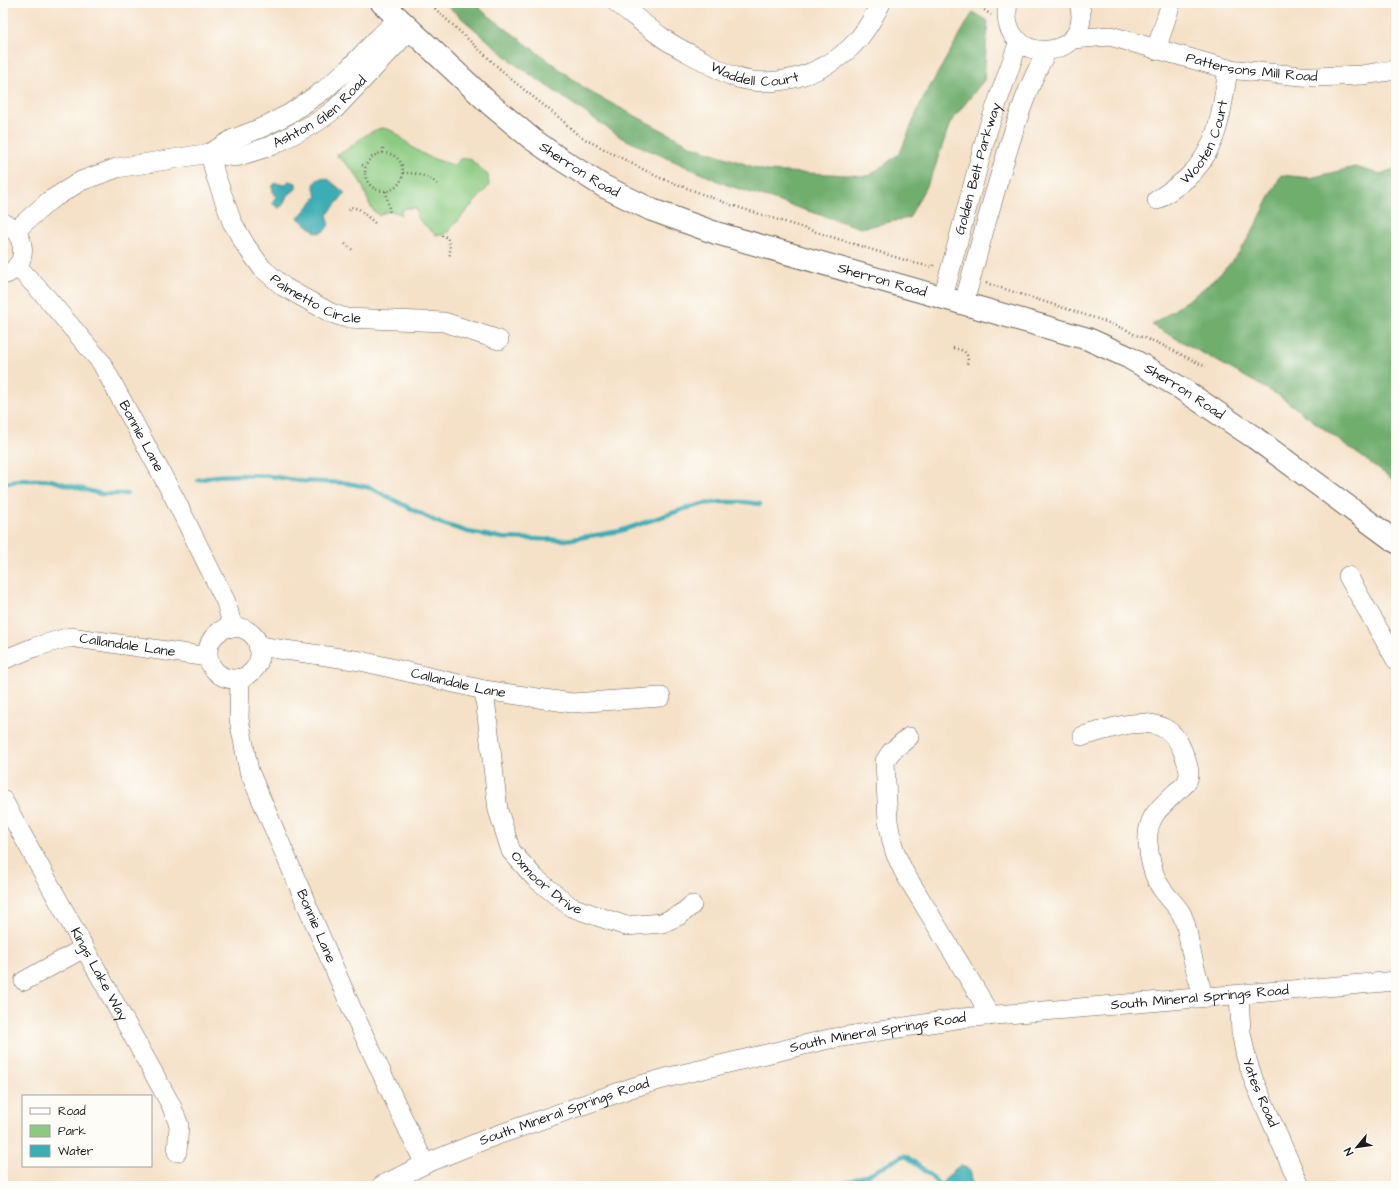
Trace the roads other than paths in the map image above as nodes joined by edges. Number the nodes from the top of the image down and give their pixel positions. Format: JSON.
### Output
{"nodes":[{"id":1,"x":382,"y":3,"type":"edge"},
{"id":2,"x":617,"y":3,"type":"edge"},
{"id":3,"x":880,"y":3,"type":"edge"},
{"id":4,"x":1171,"y":3,"type":"edge"},
{"id":5,"x":1004,"y":6,"type":"edge"},
{"id":6,"x":1080,"y":7,"type":"edge"},
{"id":7,"x":404,"y":24,"type":"junction"},
{"id":8,"x":1110,"y":36,"type":"junction"},
{"id":9,"x":1072,"y":39,"type":"junction"},
{"id":10,"x":1019,"y":41,"type":"junction"},
{"id":11,"x":1156,"y":50,"type":"junction"},
{"id":12,"x":1047,"y":51,"type":"junction"},
{"id":13,"x":1228,"y":69,"type":"junction"},
{"id":14,"x":1396,"y":70,"type":"edge"},
{"id":15,"x":210,"y":153,"type":"junction"},
{"id":16,"x":1157,"y":200,"type":"dead end"},
{"id":17,"x":9,"y":227,"type":"edge"},
{"id":18,"x":10,"y":270,"type":"edge"},
{"id":19,"x":943,"y":297,"type":"junction"},
{"id":20,"x":964,"y":303,"type":"junction"},
{"id":21,"x":498,"y":340,"type":"dead end"},
{"id":22,"x":1396,"y":542,"type":"edge"},
{"id":23,"x":1348,"y":576,"type":"dead end"},
{"id":24,"x":232,"y":628,"type":"junction"},
{"id":25,"x":258,"y":646,"type":"junction"},
{"id":26,"x":208,"y":657,"type":"junction"},
{"id":27,"x":3,"y":660,"type":"edge"},
{"id":28,"x":1396,"y":660,"type":"edge"},
{"id":29,"x":240,"y":678,"type":"junction"},
{"id":30,"x":484,"y":690,"type":"junction"},
{"id":31,"x":661,"y":697,"type":"dead end"},
{"id":32,"x":1083,"y":736,"type":"dead end"},
{"id":33,"x":909,"y":737,"type":"dead end"},
{"id":34,"x":3,"y":800,"type":"edge"},
{"id":35,"x":692,"y":905,"type":"dead end"},
{"id":36,"x":84,"y":948,"type":"junction"},
{"id":37,"x":24,"y":981,"type":"dead end"},
{"id":38,"x":1396,"y":981,"type":"edge"},
{"id":39,"x":1239,"y":995,"type":"junction"},
{"id":40,"x":1204,"y":997,"type":"junction"},
{"id":41,"x":989,"y":1016,"type":"junction"},
{"id":42,"x":177,"y":1152,"type":"dead end"},
{"id":43,"x":425,"y":1164,"type":"junction"},
{"id":44,"x":381,"y":1186,"type":"edge"},
{"id":45,"x":1300,"y":1186,"type":"edge"}],
"edges":[{"from":1,"to":7,"type":"main road","name":"Sherron Road"},
{"from":2,"to":3,"type":"street","name":"Waddell Court"},
{"from":4,"to":11,"type":"street"},
{"from":5,"to":10,"type":"street"},
{"from":6,"to":8,"type":"street","name":"Pattersons Mill Road"},
{"from":6,"to":9,"type":"street"},
{"from":7,"to":15,"type":"street","name":"Ashton Glen Road"},
{"from":7,"to":19,"type":"main road","name":"Sherron Road"},
{"from":8,"to":9,"type":"street","name":"Pattersons Mill Road"},
{"from":8,"to":11,"type":"street","name":"Pattersons Mill Road"},
{"from":9,"to":12,"type":"street"},
{"from":10,"to":12,"type":"street"},
{"from":10,"to":19,"type":"street","name":"Golden Belt Parkway"},
{"from":11,"to":13,"type":"street","name":"Pattersons Mill Road"},
{"from":12,"to":20,"type":"street","name":"Golden Belt Parkway"},
{"from":13,"to":14,"type":"street","name":"Pattersons Mill Road"},
{"from":13,"to":16,"type":"street","name":"Wooten Court"},
{"from":15,"to":17,"type":"street","name":"Ashton Glen Road"},
{"from":15,"to":21,"type":"street","name":"Palmetto Circle"},
{"from":17,"to":18,"type":"street","name":"Ashton Glen Road"},
{"from":18,"to":24,"type":"street","name":"Bonnie Lane"},
{"from":19,"to":20,"type":"main road","name":"Sherron Road"},
{"from":20,"to":22,"type":"main road","name":"Sherron Road"},
{"from":23,"to":28,"type":"street"},
{"from":24,"to":25,"type":"street"},
{"from":24,"to":26,"type":"street"},
{"from":25,"to":29,"type":"street"},
{"from":25,"to":30,"type":"street","name":"Callandale Lane"},
{"from":26,"to":27,"type":"street","name":"Callandale Lane"},
{"from":26,"to":29,"type":"street"},
{"from":29,"to":43,"type":"street","name":"Bonnie Lane"},
{"from":30,"to":31,"type":"street","name":"Callandale Lane"},
{"from":30,"to":35,"type":"street","name":"Oxmoor Drive"},
{"from":32,"to":40,"type":"street"},
{"from":33,"to":41,"type":"street"},
{"from":34,"to":36,"type":"street","name":"Kings Lake Way"},
{"from":36,"to":37,"type":"street"},
{"from":36,"to":42,"type":"street","name":"Kings Lake Way"},
{"from":38,"to":39,"type":"street","name":"South Mineral Springs Road"},
{"from":39,"to":40,"type":"street","name":"South Mineral Springs Road"},
{"from":39,"to":45,"type":"street","name":"Yates Road"},
{"from":40,"to":41,"type":"street","name":"South Mineral Springs Road"},
{"from":41,"to":43,"type":"street","name":"South Mineral Springs Road"},
{"from":43,"to":44,"type":"street","name":"South Mineral Springs Road"}]}
